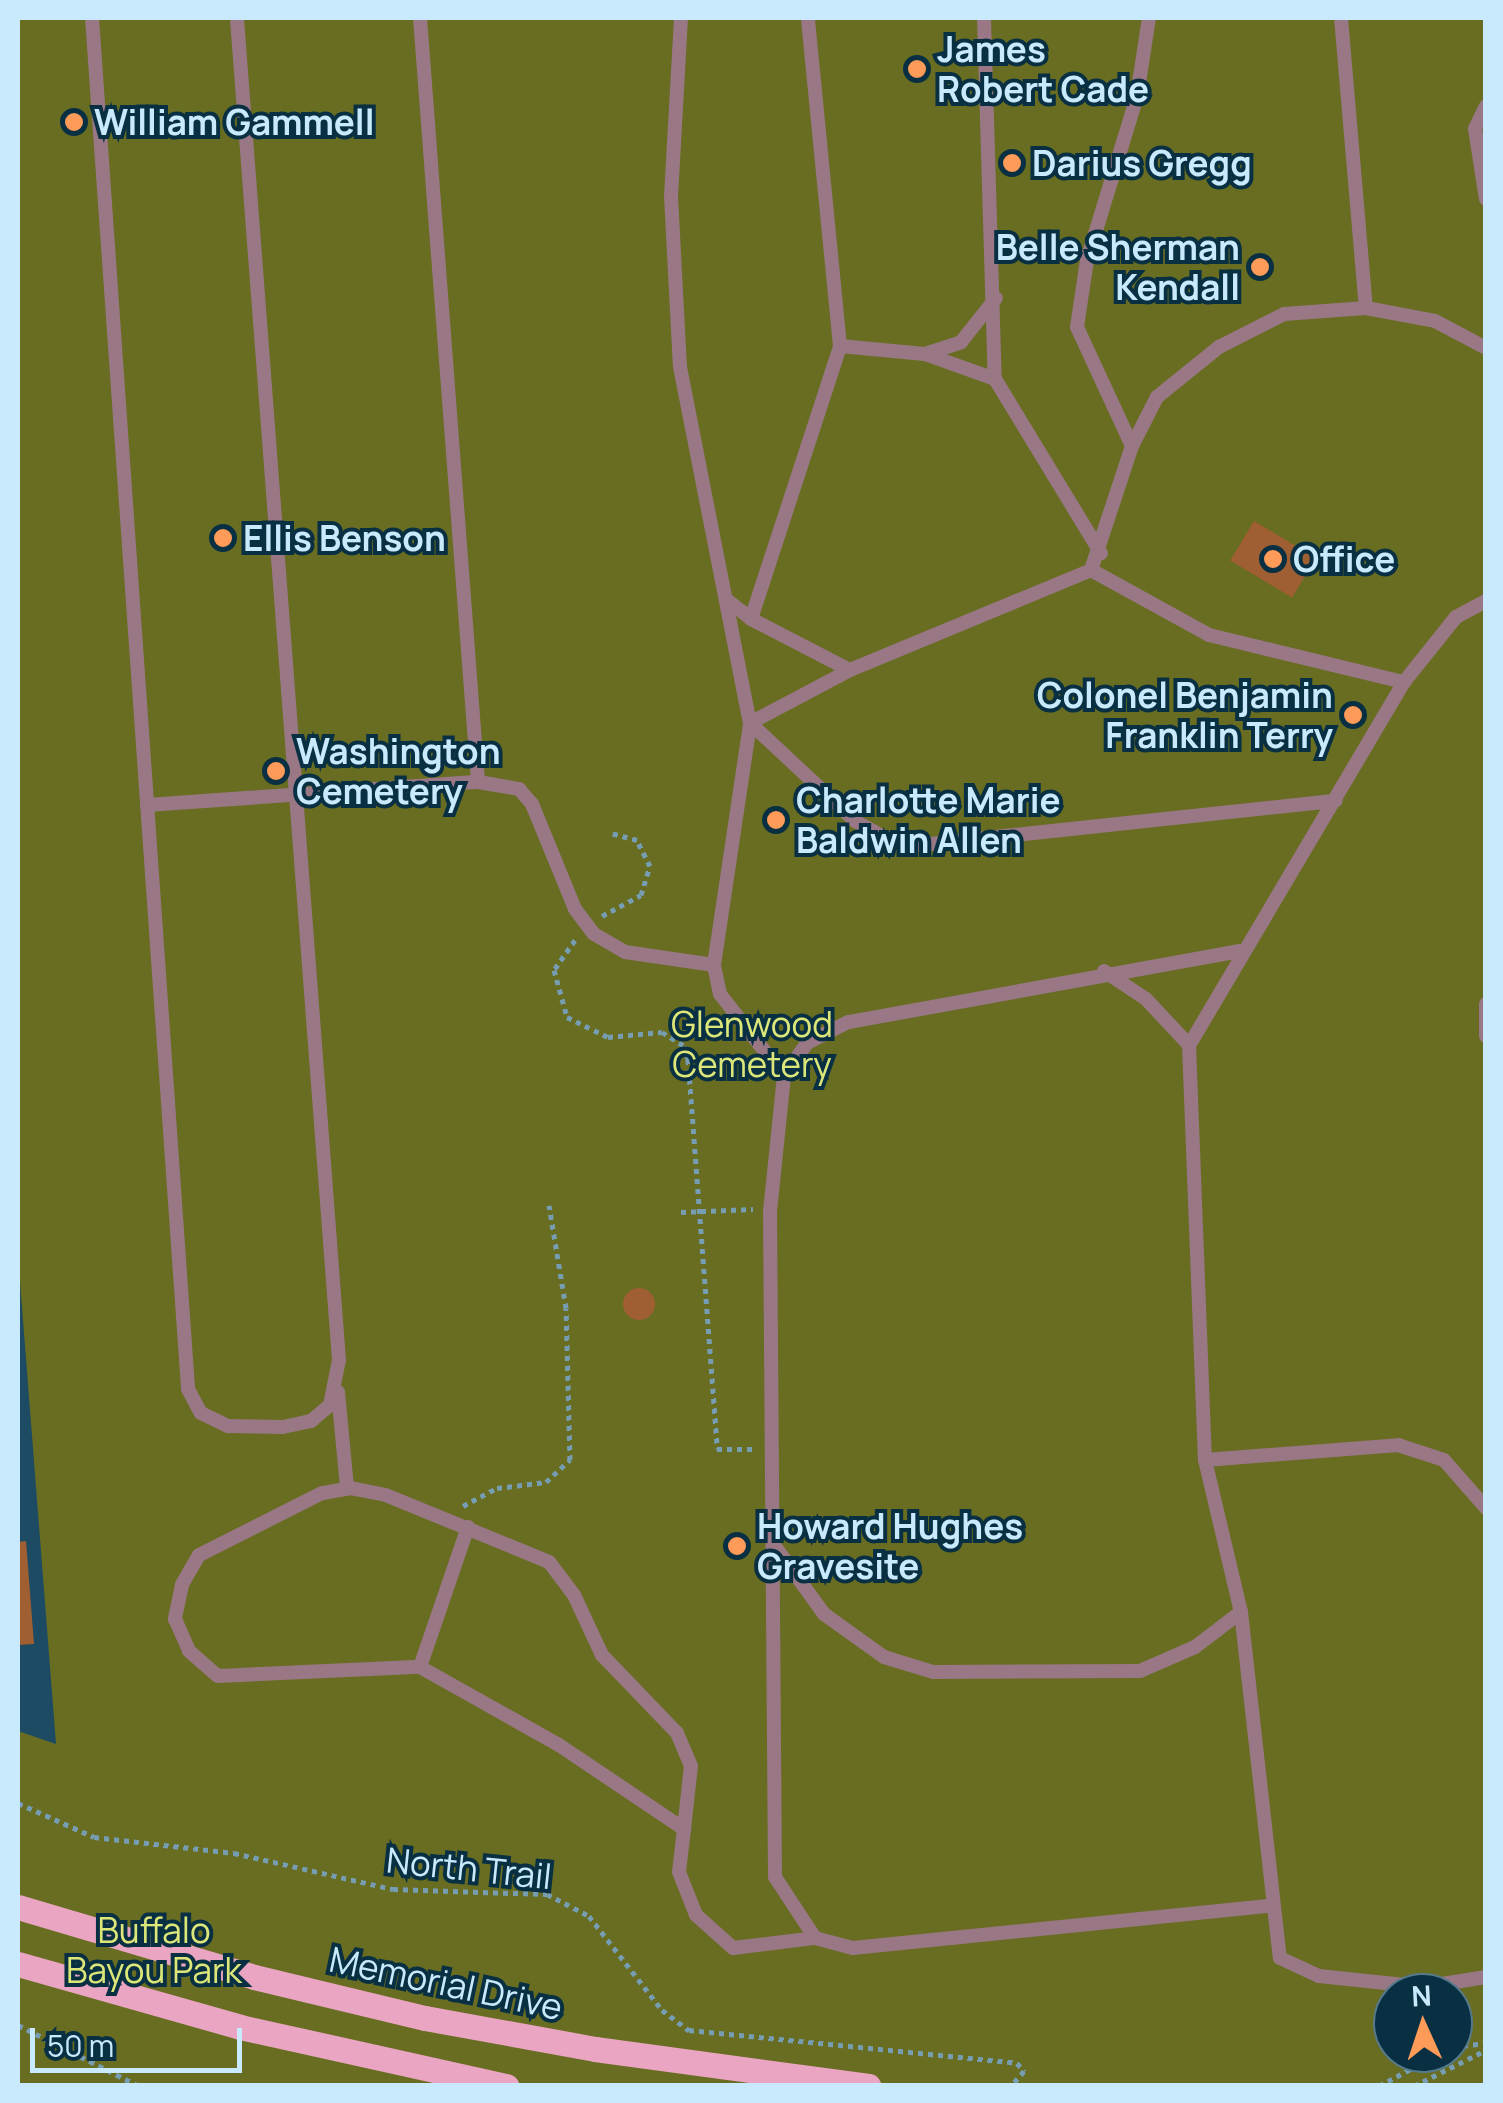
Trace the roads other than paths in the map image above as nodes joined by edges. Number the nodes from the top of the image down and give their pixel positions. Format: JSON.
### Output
{"nodes":[{"id":1,"x":92,"y":18,"type":"edge"},
{"id":2,"x":237,"y":18,"type":"edge"},
{"id":3,"x":420,"y":18,"type":"edge"},
{"id":4,"x":681,"y":18,"type":"edge"},
{"id":5,"x":808,"y":18,"type":"edge"},
{"id":6,"x":984,"y":18,"type":"edge"},
{"id":7,"x":1148,"y":18,"type":"edge"},
{"id":8,"x":1341,"y":18,"type":"edge"},
{"id":9,"x":1486,"y":106,"type":"edge"},
{"id":10,"x":1486,"y":199,"type":"edge"},
{"id":11,"x":996,"y":297,"type":"junction"},
{"id":12,"x":1366,"y":308,"type":"junction"},
{"id":13,"x":840,"y":346,"type":"junction"},
{"id":14,"x":1486,"y":348,"type":"edge"},
{"id":15,"x":925,"y":354,"type":"junction"},
{"id":16,"x":996,"y":379,"type":"junction"},
{"id":17,"x":1132,"y":446,"type":"junction"},
{"id":18,"x":1101,"y":553,"type":"junction"},
{"id":19,"x":1091,"y":570,"type":"junction"},
{"id":20,"x":727,"y":600,"type":"junction"},
{"id":21,"x":1486,"y":601,"type":"edge"},
{"id":22,"x":751,"y":620,"type":"junction"},
{"id":23,"x":850,"y":670,"type":"junction"},
{"id":24,"x":1404,"y":682,"type":"junction"},
{"id":25,"x":750,"y":722,"type":"junction"},
{"id":26,"x":478,"y":782,"type":"junction"},
{"id":27,"x":297,"y":794,"type":"junction"},
{"id":28,"x":1336,"y":800,"type":"junction"},
{"id":29,"x":147,"y":806,"type":"junction"},
{"id":30,"x":1240,"y":951,"type":"junction"},
{"id":31,"x":714,"y":965,"type":"junction"},
{"id":32,"x":1104,"y":971,"type":"junction"},
{"id":33,"x":1486,"y":1004,"type":"edge"},
{"id":34,"x":1486,"y":1036,"type":"edge"},
{"id":35,"x":1189,"y":1045,"type":"junction"},
{"id":36,"x":784,"y":1076,"type":"junction"},
{"id":37,"x":338,"y":1386,"type":"junction"},
{"id":38,"x":1205,"y":1460,"type":"junction"},
{"id":39,"x":347,"y":1488,"type":"junction"},
{"id":40,"x":1486,"y":1508,"type":"edge"},
{"id":41,"x":468,"y":1527,"type":"junction"},
{"id":42,"x":776,"y":1549,"type":"junction"},
{"id":43,"x":1241,"y":1612,"type":"junction"},
{"id":44,"x":420,"y":1667,"type":"junction"},
{"id":45,"x":684,"y":1829,"type":"junction"},
{"id":46,"x":1273,"y":1904,"type":"junction"},
{"id":47,"x":18,"y":1906,"type":"edge"},
{"id":48,"x":815,"y":1938,"type":"junction"},
{"id":49,"x":18,"y":1964,"type":"edge"},
{"id":50,"x":1486,"y":1977,"type":"edge"},
{"id":51,"x":506,"y":2086,"type":"edge"},
{"id":52,"x":869,"y":2086,"type":"edge"}],
"edges":[{"from":1,"to":29,"type":"lane"},
{"from":2,"to":27,"type":"lane"},
{"from":3,"to":26,"type":"lane"},
{"from":4,"to":20,"type":"lane"},
{"from":5,"to":13,"type":"lane"},
{"from":6,"to":11,"type":"lane"},
{"from":7,"to":17,"type":"lane"},
{"from":8,"to":12,"type":"lane"},
{"from":9,"to":10,"type":"lane"},
{"from":11,"to":15,"type":"lane"},
{"from":11,"to":16,"type":"lane"},
{"from":12,"to":14,"type":"lane"},
{"from":12,"to":17,"type":"lane"},
{"from":13,"to":15,"type":"lane"},
{"from":13,"to":22,"type":"lane"},
{"from":15,"to":16,"type":"lane"},
{"from":16,"to":18,"type":"lane"},
{"from":17,"to":18,"type":"lane"},
{"from":18,"to":19,"type":"lane"},
{"from":19,"to":23,"type":"lane"},
{"from":19,"to":24,"type":"lane"},
{"from":20,"to":22,"type":"lane"},
{"from":20,"to":25,"type":"lane"},
{"from":21,"to":24,"type":"lane"},
{"from":22,"to":23,"type":"lane"},
{"from":23,"to":25,"type":"lane"},
{"from":24,"to":28,"type":"lane"},
{"from":25,"to":28,"type":"lane"},
{"from":25,"to":31,"type":"lane"},
{"from":26,"to":27,"type":"lane"},
{"from":26,"to":31,"type":"lane"},
{"from":27,"to":29,"type":"lane"},
{"from":27,"to":37,"type":"lane"},
{"from":28,"to":30,"type":"lane"},
{"from":29,"to":37,"type":"lane"},
{"from":30,"to":32,"type":"lane"},
{"from":30,"to":35,"type":"lane"},
{"from":31,"to":36,"type":"lane"},
{"from":32,"to":35,"type":"lane"},
{"from":32,"to":36,"type":"lane"},
{"from":33,"to":34,"type":"lane"},
{"from":35,"to":38,"type":"lane"},
{"from":36,"to":42,"type":"lane"},
{"from":37,"to":39,"type":"lane"},
{"from":38,"to":40,"type":"lane"},
{"from":38,"to":43,"type":"lane"},
{"from":39,"to":41,"type":"lane"},
{"from":39,"to":44,"type":"lane"},
{"from":41,"to":44,"type":"lane"},
{"from":41,"to":45,"type":"lane"},
{"from":42,"to":43,"type":"lane"},
{"from":42,"to":48,"type":"lane"},
{"from":43,"to":46,"type":"lane"},
{"from":44,"to":45,"type":"lane"},
{"from":45,"to":48,"type":"lane"},
{"from":46,"to":48,"type":"lane"},
{"from":46,"to":50,"type":"lane"},
{"from":47,"to":52,"type":"main road","name":"Memorial Drive"},
{"from":49,"to":51,"type":"main road"}]}
